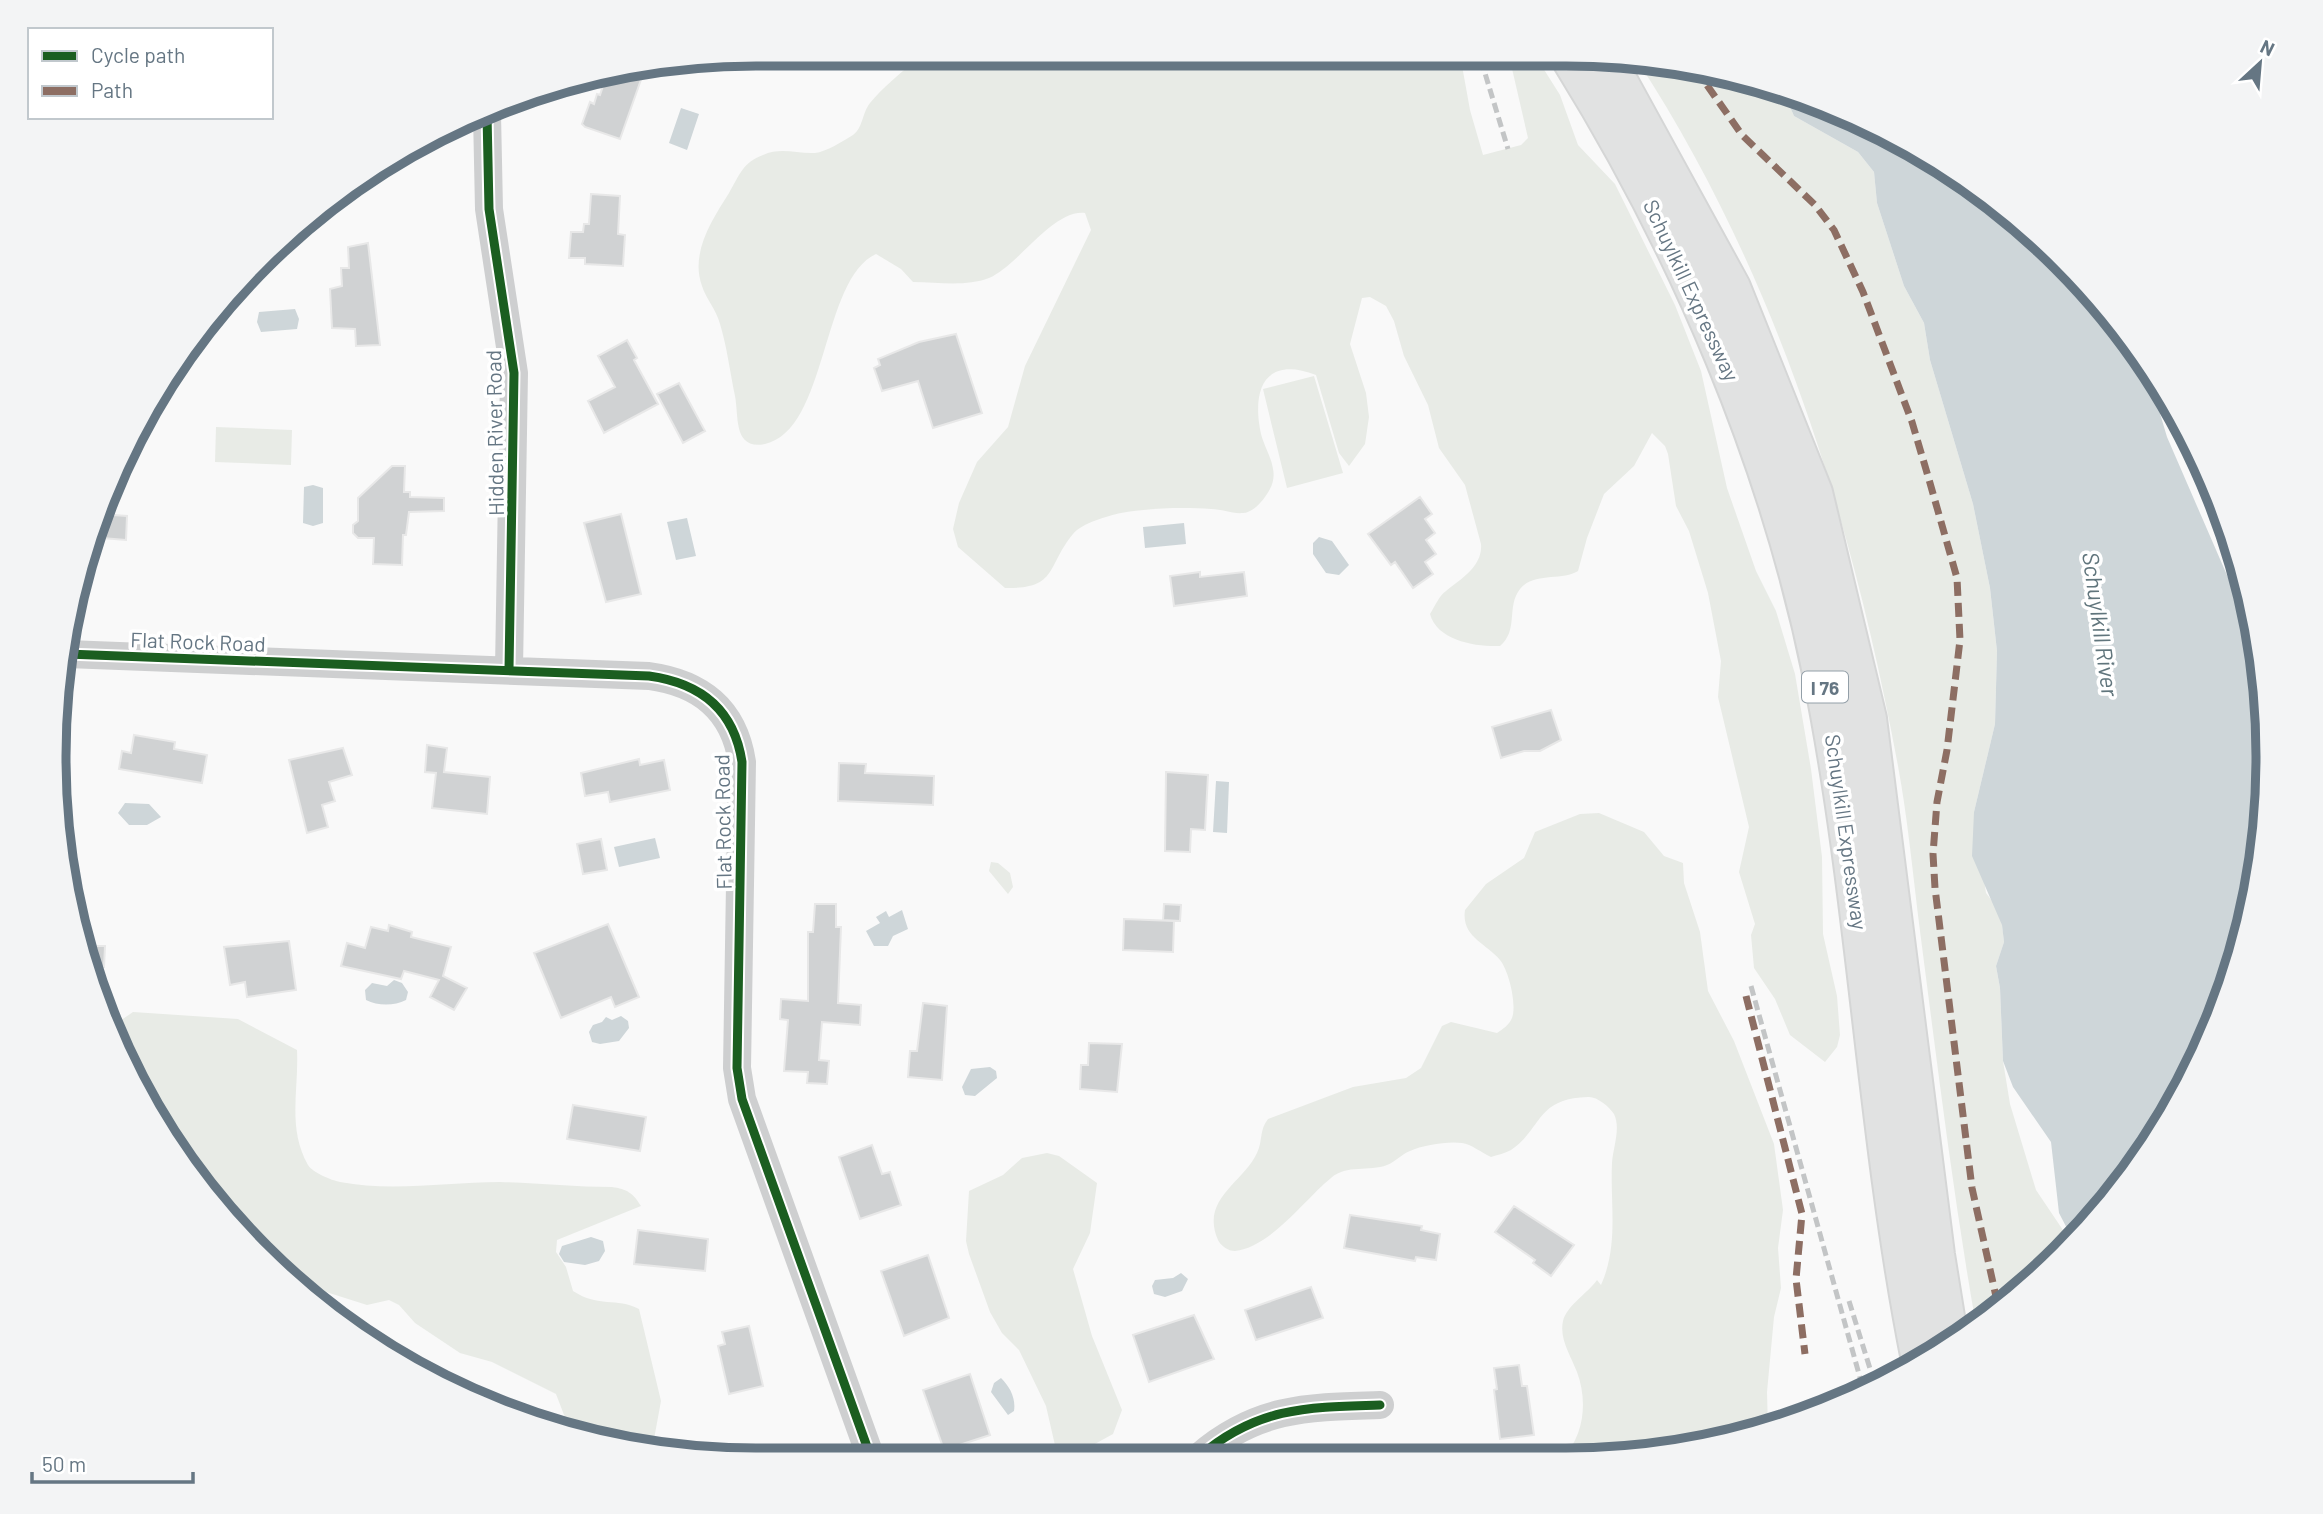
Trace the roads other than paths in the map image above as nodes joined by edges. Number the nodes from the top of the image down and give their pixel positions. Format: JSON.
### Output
{"nodes":[{"id":1,"x":1576,"y":66,"type":"edge"},
{"id":2,"x":1610,"y":68,"type":"edge"},
{"id":3,"x":487,"y":122,"type":"edge"},
{"id":4,"x":74,"y":654,"type":"edge"},
{"id":5,"x":509,"y":669,"type":"junction"},
{"id":6,"x":1948,"y":1332,"type":"edge"},
{"id":7,"x":1919,"y":1350,"type":"edge"},
{"id":8,"x":1380,"y":1405,"type":"dead end"},
{"id":9,"x":867,"y":1448,"type":"edge"},
{"id":10,"x":1211,"y":1448,"type":"edge"}],
"edges":[{"from":1,"to":7,"type":"highway","name":"Schuylkill Expressway","number":"I 76"},
{"from":2,"to":6,"type":"highway","name":"Schuylkill Expressway","number":"I 76"},
{"from":3,"to":5,"type":"street","name":"Hidden River Road"},
{"from":4,"to":5,"type":"street","name":"Flat Rock Road"},
{"from":5,"to":9,"type":"street","name":"Flat Rock Road"},
{"from":8,"to":10,"type":"street"}]}
